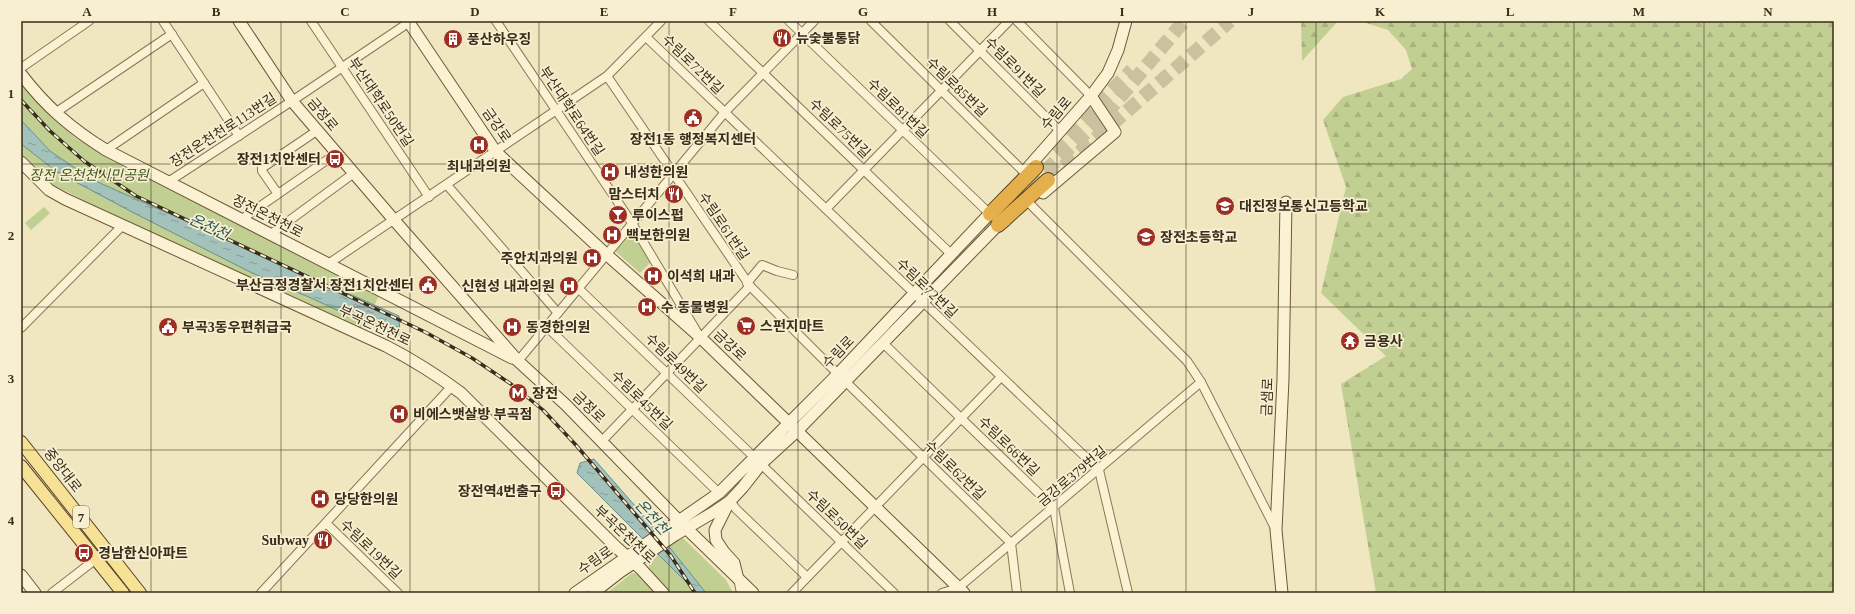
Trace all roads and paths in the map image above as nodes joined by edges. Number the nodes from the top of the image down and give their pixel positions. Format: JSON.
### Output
{"nodes":[{"id":1,"x":89,"y":21,"type":"edge"},
{"id":2,"x":163,"y":21,"type":"edge"},
{"id":3,"x":238,"y":21,"type":"edge"},
{"id":4,"x":311,"y":21,"type":"edge"},
{"id":5,"x":410,"y":21,"type":"edge"},
{"id":6,"x":496,"y":21,"type":"edge"},
{"id":7,"x":661,"y":21,"type":"edge"},
{"id":8,"x":709,"y":21,"type":"edge"},
{"id":9,"x":789,"y":21,"type":"edge"},
{"id":10,"x":814,"y":21,"type":"edge"},
{"id":11,"x":871,"y":21,"type":"edge"},
{"id":12,"x":950,"y":21,"type":"edge"},
{"id":13,"x":1009,"y":21,"type":"edge"},
{"id":14,"x":1017,"y":21,"type":"edge"},
{"id":15,"x":1126,"y":21,"type":"edge"},
{"id":16,"x":172,"y":34,"type":"junction"},
{"id":17,"x":802,"y":34,"type":"junction"},
{"id":18,"x":646,"y":37,"type":"junction"},
{"id":19,"x":980,"y":50,"type":"junction"},
{"id":20,"x":342,"y":67,"type":"junction"},
{"id":21,"x":763,"y":73,"type":"junction"},
{"id":22,"x":21,"y":74,"type":"edge"},
{"id":23,"x":608,"y":76,"type":"junction"},
{"id":24,"x":204,"y":83,"type":"junction"},
{"id":25,"x":942,"y":90,"type":"junction"},
{"id":26,"x":1091,"y":96,"type":"junction"},
{"id":27,"x":292,"y":101,"type":"junction"},
{"id":28,"x":556,"y":111,"type":"junction"},
{"id":29,"x":725,"y":112,"type":"junction"},
{"id":30,"x":55,"y":113,"type":"junction"},
{"id":31,"x":318,"y":130,"type":"junction"},
{"id":32,"x":903,"y":131,"type":"junction"},
{"id":33,"x":1061,"y":132,"type":"junction"},
{"id":34,"x":240,"y":136,"type":"junction"},
{"id":35,"x":106,"y":150,"type":"junction"},
{"id":36,"x":496,"y":152,"type":"junction"},
{"id":37,"x":337,"y":153,"type":"junction"},
{"id":38,"x":21,"y":162,"type":"edge"},
{"id":39,"x":1030,"y":169,"type":"junction"},
{"id":40,"x":865,"y":170,"type":"junction"},
{"id":41,"x":354,"y":173,"type":"junction"},
{"id":42,"x":674,"y":174,"type":"junction"},
{"id":43,"x":1048,"y":180,"type":"tunnel mouth"},
{"id":44,"x":168,"y":182,"type":"junction"},
{"id":45,"x":447,"y":185,"type":"junction"},
{"id":46,"x":278,"y":194,"type":"junction"},
{"id":47,"x":429,"y":197,"type":"junction"},
{"id":48,"x":1030,"y":200,"type":"junction"},
{"id":49,"x":1286,"y":202,"type":"dead end"},
{"id":50,"x":826,"y":209,"type":"junction"},
{"id":51,"x":242,"y":219,"type":"junction"},
{"id":52,"x":394,"y":220,"type":"junction"},
{"id":53,"x":994,"y":220,"type":"junction"},
{"id":54,"x":632,"y":223,"type":"junction"},
{"id":55,"x":122,"y":226,"type":"junction"},
{"id":56,"x":271,"y":234,"type":"junction"},
{"id":57,"x":607,"y":255,"type":"junction"},
{"id":58,"x":952,"y":255,"type":"junction"},
{"id":59,"x":328,"y":264,"type":"junction"},
{"id":60,"x":793,"y":275,"type":"dead end"},
{"id":61,"x":748,"y":284,"type":"junction"},
{"id":62,"x":579,"y":289,"type":"junction"},
{"id":63,"x":918,"y":298,"type":"junction"},
{"id":64,"x":558,"y":313,"type":"junction"},
{"id":65,"x":547,"y":327,"type":"junction"},
{"id":66,"x":21,"y":328,"type":"edge"},
{"id":67,"x":701,"y":338,"type":"junction"},
{"id":68,"x":883,"y":343,"type":"junction"},
{"id":69,"x":518,"y":361,"type":"junction"},
{"id":70,"x":666,"y":373,"type":"junction"},
{"id":71,"x":1001,"y":377,"type":"junction"},
{"id":72,"x":842,"y":378,"type":"junction"},
{"id":73,"x":1201,"y":382,"type":"junction"},
{"id":74,"x":452,"y":386,"type":"junction"},
{"id":75,"x":633,"y":409,"type":"junction"},
{"id":76,"x":961,"y":417,"type":"junction"},
{"id":77,"x":793,"y":427,"type":"junction"},
{"id":78,"x":602,"y":441,"type":"junction"},
{"id":79,"x":21,"y":442,"type":"edge"},
{"id":80,"x":923,"y":457,"type":"junction"},
{"id":81,"x":758,"y":461,"type":"junction"},
{"id":82,"x":21,"y":466,"type":"edge"},
{"id":83,"x":1099,"y":470,"type":"junction"},
{"id":84,"x":719,"y":493,"type":"junction"},
{"id":85,"x":730,"y":500,"type":"junction"},
{"id":86,"x":875,"y":507,"type":"junction"},
{"id":87,"x":1054,"y":508,"type":"junction"},
{"id":88,"x":326,"y":523,"type":"junction"},
{"id":89,"x":682,"y":524,"type":"junction"},
{"id":90,"x":1276,"y":530,"type":"junction"},
{"id":91,"x":841,"y":542,"type":"junction"},
{"id":92,"x":1011,"y":543,"type":"junction"},
{"id":93,"x":632,"y":558,"type":"junction"},
{"id":94,"x":96,"y":559,"type":"junction"},
{"id":95,"x":21,"y":575,"type":"edge"},
{"id":96,"x":738,"y":577,"type":"junction"},
{"id":97,"x":807,"y":577,"type":"junction"},
{"id":98,"x":960,"y":591,"type":"edge"},
{"id":99,"x":35,"y":593,"type":"edge"},
{"id":100,"x":52,"y":593,"type":"edge"},
{"id":101,"x":124,"y":593,"type":"edge"},
{"id":102,"x":140,"y":593,"type":"edge"},
{"id":103,"x":261,"y":593,"type":"edge"},
{"id":104,"x":398,"y":593,"type":"edge"},
{"id":105,"x":575,"y":593,"type":"edge"},
{"id":106,"x":593,"y":593,"type":"edge"},
{"id":107,"x":664,"y":593,"type":"edge"},
{"id":108,"x":741,"y":593,"type":"edge"},
{"id":109,"x":753,"y":593,"type":"edge"},
{"id":110,"x":792,"y":593,"type":"edge"},
{"id":111,"x":894,"y":593,"type":"edge"},
{"id":112,"x":942,"y":593,"type":"edge"},
{"id":113,"x":1017,"y":593,"type":"edge"},
{"id":114,"x":1070,"y":593,"type":"edge"},
{"id":115,"x":1128,"y":593,"type":"edge"},
{"id":116,"x":1282,"y":593,"type":"edge"}],
"edges":[{"from":1,"to":22,"type":"street"},
{"from":2,"to":16,"type":"street"},
{"from":3,"to":27,"type":"main road","name":"금정로"},
{"from":4,"to":20,"type":"street","name":"부산대학로50번길"},
{"from":5,"to":20,"type":"street","name":"장전온천천로113번길"},
{"from":5,"to":36,"type":"main road","name":"금강로"},
{"from":6,"to":28,"type":"street","name":"부산대학로64번길"},
{"from":7,"to":18,"type":"street"},
{"from":8,"to":21,"type":"street","name":"수림로75번길"},
{"from":9,"to":17,"type":"street","name":"수림로81번길"},
{"from":10,"to":17,"type":"street"},
{"from":11,"to":25,"type":"street","name":"수림로85번길"},
{"from":12,"to":19,"type":"street","name":"수림로91번길"},
{"from":13,"to":19,"type":"street"},
{"from":14,"to":26,"type":"street"},
{"from":15,"to":26,"type":"main road","name":"수림로"},
{"from":16,"to":24,"type":"street"},
{"from":16,"to":30,"type":"street"},
{"from":17,"to":21,"type":"street"},
{"from":17,"to":32,"type":"street","name":"수림로81번길"},
{"from":18,"to":23,"type":"street"},
{"from":18,"to":29,"type":"street","name":"수림로72번길"},
{"from":19,"to":25,"type":"street"},
{"from":19,"to":33,"type":"street","name":"수림로91번길"},
{"from":20,"to":27,"type":"street","name":"장전온천천로113번길"},
{"from":20,"to":47,"type":"street","name":"부산대학로50번길"},
{"from":21,"to":29,"type":"street"},
{"from":21,"to":40,"type":"street","name":"수림로75번길"},
{"from":22,"to":30,"type":"main road","name":"장전온천천로"},
{"from":23,"to":28,"type":"street"},
{"from":23,"to":42,"type":"street","name":"수림로61번길"},
{"from":24,"to":34,"type":"street"},
{"from":24,"to":35,"type":"street"},
{"from":25,"to":32,"type":"street"},
{"from":25,"to":39,"type":"street","name":"수림로85번길"},
{"from":26,"to":33,"type":"main road","name":"수림로"},
{"from":26,"to":48,"type":"main road","name":"수림로"},
{"from":27,"to":31,"type":"main road","name":"금정로"},
{"from":27,"to":34,"type":"street","name":"장전온천천로113번길"},
{"from":28,"to":36,"type":"street"},
{"from":28,"to":54,"type":"street","name":"부산대학로64번길"},
{"from":29,"to":42,"type":"street"},
{"from":29,"to":50,"type":"street","name":"수림로72번길"},
{"from":30,"to":35,"type":"main road","name":"장전온천천로"},
{"from":31,"to":37,"type":"main road","name":"금정로"},
{"from":31,"to":46,"type":"street"},
{"from":32,"to":40,"type":"street"},
{"from":32,"to":53,"type":"street","name":"수림로81번길"},
{"from":33,"to":39,"type":"main road","name":"수림로"},
{"from":34,"to":44,"type":"street","name":"장전온천천로113번길"},
{"from":35,"to":44,"type":"main road","name":"장전온천천로"},
{"from":36,"to":45,"type":"street"},
{"from":36,"to":57,"type":"main road","name":"금강로"},
{"from":37,"to":41,"type":"main road","name":"금정로"},
{"from":37,"to":46,"type":"street"},
{"from":38,"to":55,"type":"main road","name":"부곡온천천로"},
{"from":39,"to":53,"type":"highway"},
{"from":40,"to":50,"type":"street"},
{"from":40,"to":58,"type":"street","name":"수림로75번길"},
{"from":41,"to":52,"type":"main road","name":"금정로"},
{"from":41,"to":56,"type":"street"},
{"from":42,"to":54,"type":"street"},
{"from":42,"to":61,"type":"street","name":"수림로61번길"},
{"from":43,"to":48,"type":"highway"},
{"from":44,"to":51,"type":"main road","name":"장전온천천로"},
{"from":45,"to":47,"type":"street"},
{"from":45,"to":64,"type":"street"},
{"from":46,"to":51,"type":"street"},
{"from":47,"to":52,"type":"street"},
{"from":48,"to":53,"type":"highway"},
{"from":48,"to":73,"type":"street"},
{"from":49,"to":90,"type":"main road","name":"금샘로"},
{"from":50,"to":63,"type":"street","name":"수림로72번길"},
{"from":51,"to":56,"type":"main road","name":"장전온천천로"},
{"from":52,"to":59,"type":"street"},
{"from":52,"to":69,"type":"main road","name":"금정로"},
{"from":53,"to":58,"type":"main road","name":"수림로"},
{"from":53,"to":63,"type":"main road","name":"수림로"},
{"from":54,"to":57,"type":"street"},
{"from":54,"to":67,"type":"street","name":"부산대학로64번길"},
{"from":55,"to":66,"type":"street"},
{"from":55,"to":74,"type":"main road","name":"부곡온천천로"},
{"from":56,"to":59,"type":"main road","name":"장전온천천로"},
{"from":57,"to":62,"type":"street"},
{"from":57,"to":67,"type":"main road","name":"금강로"},
{"from":58,"to":63,"type":"main road","name":"수림로"},
{"from":59,"to":69,"type":"main road","name":"장전온천천로"},
{"from":60,"to":61,"type":"street"},
{"from":61,"to":67,"type":"street"},
{"from":61,"to":72,"type":"street","name":"수림로61번길"},
{"from":62,"to":64,"type":"street"},
{"from":62,"to":70,"type":"street","name":"수림로49번길"},
{"from":63,"to":68,"type":"main road","name":"수림로"},
{"from":63,"to":71,"type":"street","name":"수림로72번길"},
{"from":63,"to":72,"type":"main road","name":"수림로"},
{"from":64,"to":65,"type":"street"},
{"from":65,"to":69,"type":"street"},
{"from":65,"to":75,"type":"street","name":"수림로45번길"},
{"from":67,"to":70,"type":"street"},
{"from":67,"to":77,"type":"main road","name":"금강로"},
{"from":68,"to":72,"type":"main road","name":"수림로"},
{"from":68,"to":76,"type":"street","name":"수림로66번길"},
{"from":69,"to":78,"type":"main road","name":"금정로"},
{"from":70,"to":75,"type":"street"},
{"from":70,"to":81,"type":"street","name":"수림로49번길"},
{"from":71,"to":76,"type":"street"},
{"from":71,"to":83,"type":"street","name":"수림로72번길"},
{"from":72,"to":77,"type":"main road","name":"수림로"},
{"from":72,"to":80,"type":"street","name":"수림로62번길"},
{"from":73,"to":83,"type":"street","name":"금강로379번길"},
{"from":73,"to":90,"type":"street"},
{"from":74,"to":88,"type":"street"},
{"from":74,"to":93,"type":"main road","name":"부곡온천천로"},
{"from":75,"to":78,"type":"street"},
{"from":75,"to":84,"type":"street","name":"수림로45번길"},
{"from":76,"to":80,"type":"street"},
{"from":76,"to":87,"type":"street","name":"수림로66번길"},
{"from":77,"to":81,"type":"main road","name":"수림로"},
{"from":77,"to":86,"type":"main road","name":"금강로"},
{"from":78,"to":89,"type":"main road","name":"금정로"},
{"from":79,"to":102,"type":"main road","name":"중앙대로","number":"7"},
{"from":80,"to":86,"type":"street"},
{"from":80,"to":92,"type":"street","name":"수림로62번길"},
{"from":81,"to":84,"type":"main road","name":"수림로"},
{"from":81,"to":85,"type":"main road","name":"수림로"},
{"from":81,"to":91,"type":"street","name":"수림로50번길"},
{"from":82,"to":94,"type":"main road","number":"7"},
{"from":83,"to":87,"type":"street","name":"금강로379번길"},
{"from":83,"to":115,"type":"street"},
{"from":84,"to":89,"type":"main road","name":"수림로"},
{"from":85,"to":89,"type":"main road","name":"수림로"},
{"from":85,"to":96,"type":"main road"},
{"from":85,"to":97,"type":"street"},
{"from":86,"to":91,"type":"street"},
{"from":86,"to":98,"type":"main road","name":"금강로"},
{"from":87,"to":92,"type":"street","name":"금강로379번길"},
{"from":87,"to":114,"type":"street"},
{"from":88,"to":103,"type":"street"},
{"from":88,"to":104,"type":"street","name":"수림로19번길"},
{"from":89,"to":93,"type":"main road","name":"수림로"},
{"from":89,"to":96,"type":"main road","name":"금정로"},
{"from":90,"to":116,"type":"main road","name":"금샘로"},
{"from":91,"to":97,"type":"street"},
{"from":91,"to":111,"type":"street","name":"수림로50번길"},
{"from":92,"to":98,"type":"street","name":"금강로379번길"},
{"from":92,"to":113,"type":"street"},
{"from":93,"to":105,"type":"main road","name":"수림로"},
{"from":93,"to":106,"type":"main road","name":"수림로"},
{"from":93,"to":107,"type":"main road","name":"부곡온천천로"},
{"from":94,"to":100,"type":"street"},
{"from":94,"to":101,"type":"main road","number":"7"},
{"from":95,"to":99,"type":"main road"},
{"from":96,"to":108,"type":"street"},
{"from":96,"to":109,"type":"main road","name":"금정로"},
{"from":97,"to":110,"type":"street"},
{"from":98,"to":112,"type":"street"}]}
